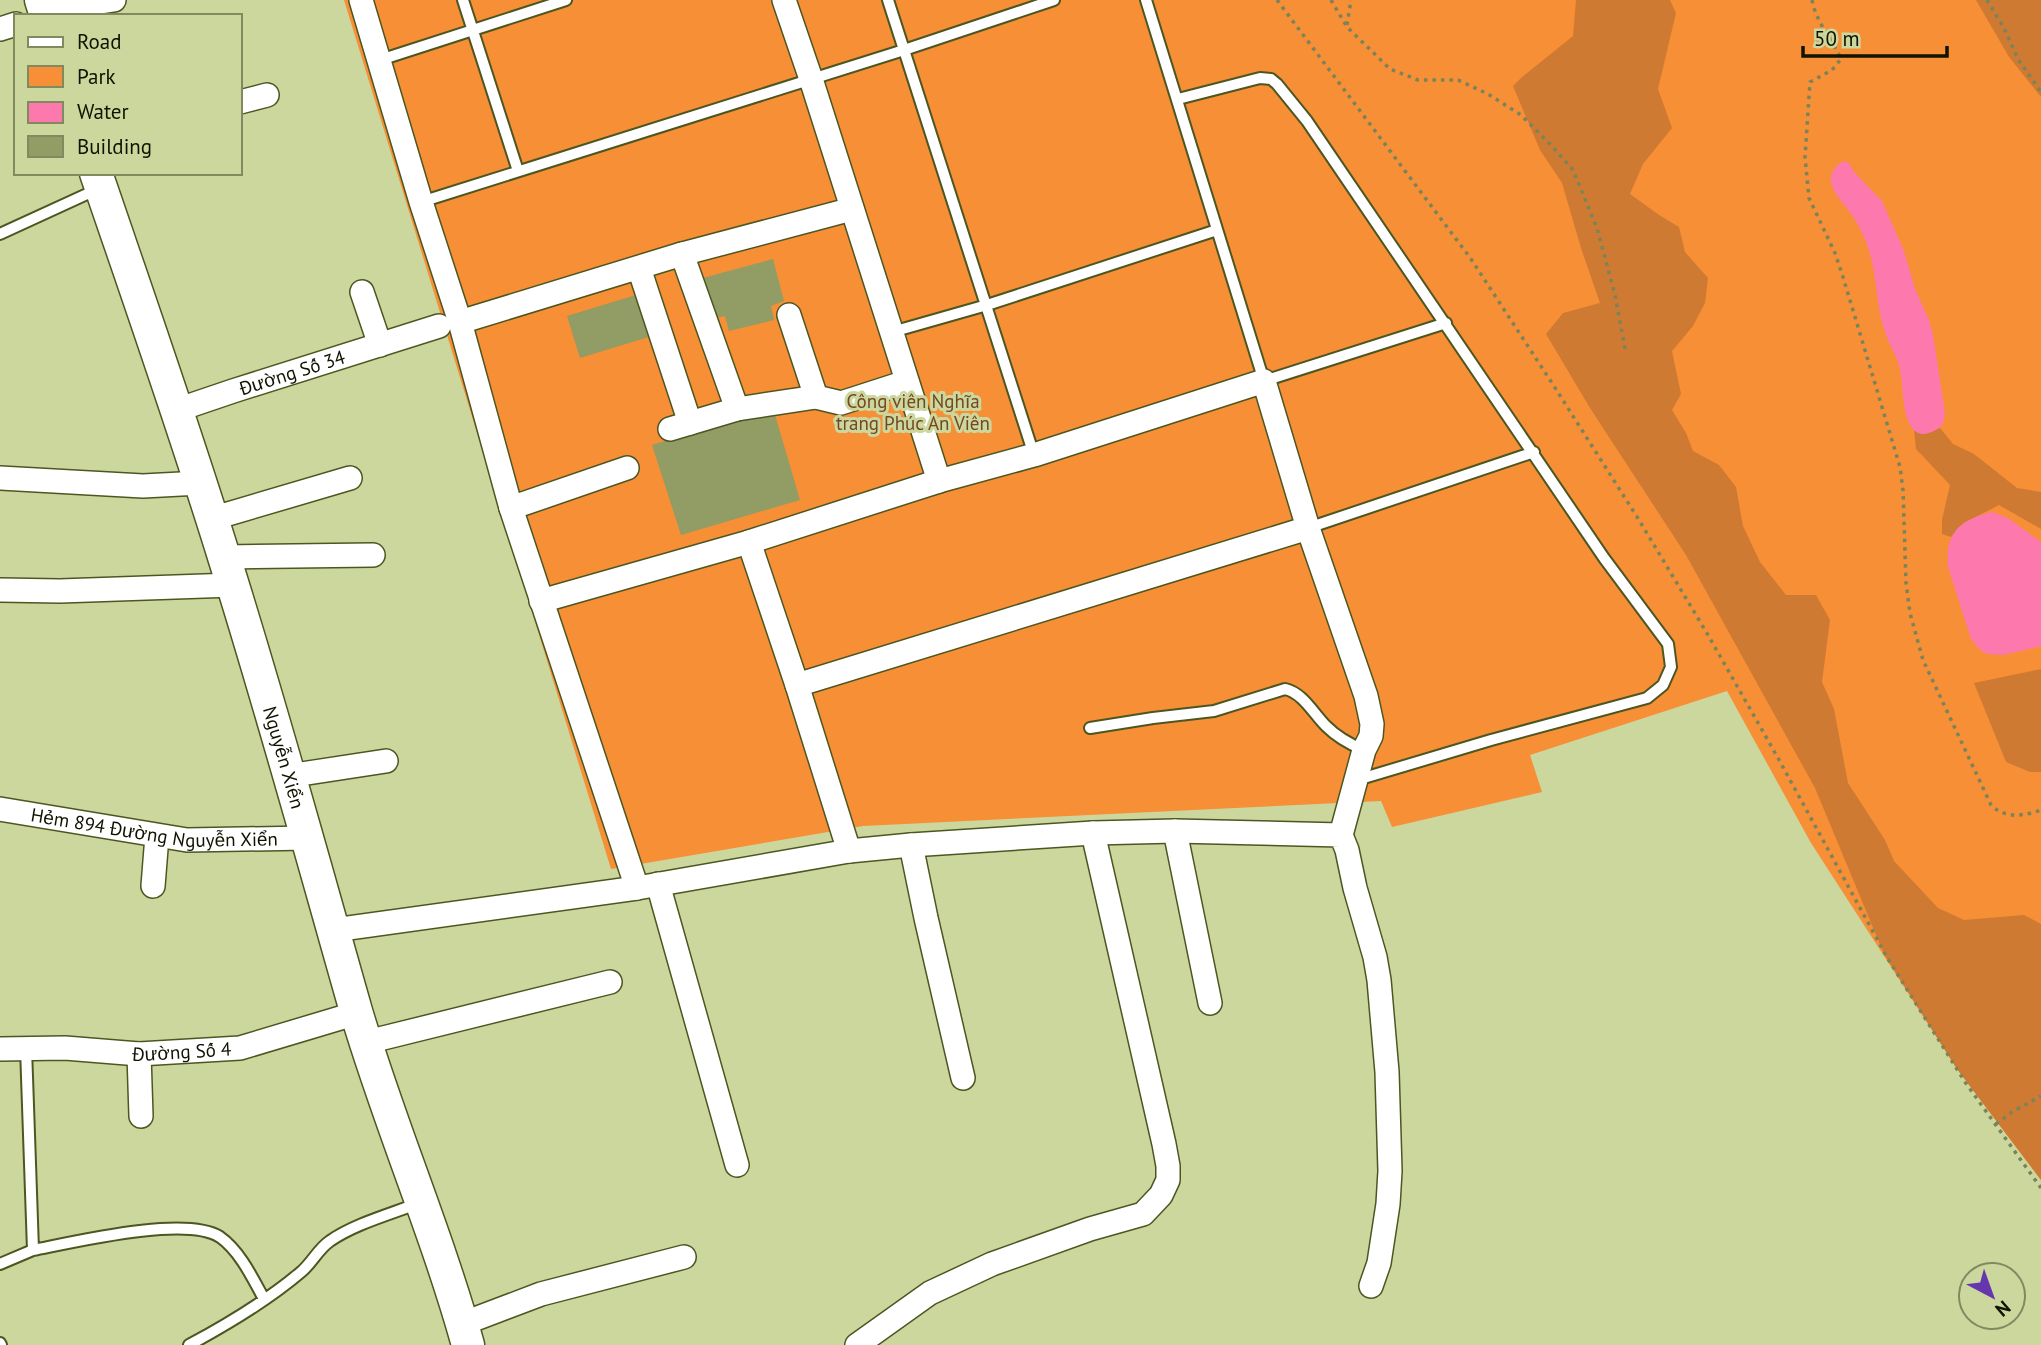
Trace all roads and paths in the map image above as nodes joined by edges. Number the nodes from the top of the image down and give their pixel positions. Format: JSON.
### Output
{"nodes":[{"id":1,"x":114,"y":0,"type":"edge"},
{"id":2,"x":361,"y":0,"type":"edge"},
{"id":3,"x":463,"y":0,"type":"edge"},
{"id":4,"x":566,"y":0,"type":"edge"},
{"id":5,"x":784,"y":0,"type":"edge"},
{"id":6,"x":888,"y":0,"type":"edge"},
{"id":7,"x":1054,"y":0,"type":"edge"},
{"id":8,"x":1146,"y":0,"type":"edge"},
{"id":9,"x":1277,"y":0,"type":"edge"},
{"id":10,"x":1331,"y":0,"type":"edge"},
{"id":11,"x":1351,"y":0,"type":"edge"},
{"id":12,"x":1812,"y":0,"type":"edge"},
{"id":13,"x":1987,"y":0,"type":"edge"},
{"id":14,"x":43,"y":11,"type":"edge"},
{"id":15,"x":1347,"y":27,"type":"junction"},
{"id":16,"x":472,"y":31,"type":"junction"},
{"id":17,"x":904,"y":50,"type":"junction"},
{"id":18,"x":380,"y":60,"type":"junction"},
{"id":19,"x":811,"y":79,"type":"junction"},
{"id":20,"x":2041,"y":92,"type":"edge"},
{"id":21,"x":267,"y":95,"type":"dead end"},
{"id":22,"x":1178,"y":99,"type":"junction"},
{"id":23,"x":242,"y":101,"type":"edge"},
{"id":24,"x":518,"y":171,"type":"junction"},
{"id":25,"x":98,"y":181,"type":"edge"},
{"id":26,"x":421,"y":202,"type":"junction"},
{"id":27,"x":852,"y":209,"type":"junction"},
{"id":28,"x":1217,"y":230,"type":"junction"},
{"id":29,"x":0,"y":234,"type":"edge"},
{"id":30,"x":682,"y":254,"type":"junction"},
{"id":31,"x":639,"y":268,"type":"junction"},
{"id":32,"x":362,"y":292,"type":"dead end"},
{"id":33,"x":987,"y":304,"type":"junction"},
{"id":34,"x":789,"y":314,"type":"dead end"},
{"id":35,"x":1446,"y":323,"type":"junction"},
{"id":36,"x":450,"y":324,"type":"junction"},
{"id":37,"x":891,"y":332,"type":"junction"},
{"id":38,"x":380,"y":345,"type":"junction"},
{"id":39,"x":1626,"y":354,"type":"dead end"},
{"id":40,"x":1264,"y":381,"type":"junction"},
{"id":41,"x":906,"y":382,"type":"junction"},
{"id":42,"x":816,"y":397,"type":"junction"},
{"id":43,"x":737,"y":409,"type":"junction"},
{"id":44,"x":177,"y":410,"type":"junction"},
{"id":45,"x":1534,"y":452,"type":"junction"},
{"id":46,"x":1034,"y":456,"type":"junction"},
{"id":47,"x":627,"y":468,"type":"dead end"},
{"id":48,"x":0,"y":478,"type":"edge"},
{"id":49,"x":350,"y":478,"type":"dead end"},
{"id":50,"x":939,"y":481,"type":"junction"},
{"id":51,"x":200,"y":483,"type":"junction"},
{"id":52,"x":511,"y":508,"type":"junction"},
{"id":53,"x":211,"y":519,"type":"junction"},
{"id":54,"x":1308,"y":528,"type":"junction"},
{"id":55,"x":749,"y":542,"type":"junction"},
{"id":56,"x":373,"y":555,"type":"dead end"},
{"id":57,"x":229,"y":571,"type":"junction"},
{"id":58,"x":0,"y":590,"type":"edge"},
{"id":59,"x":541,"y":601,"type":"junction"},
{"id":60,"x":797,"y":684,"type":"junction"},
{"id":61,"x":1090,"y":728,"type":"dead end"},
{"id":62,"x":1364,"y":750,"type":"junction"},
{"id":63,"x":386,"y":761,"type":"dead end"},
{"id":64,"x":288,"y":776,"type":"junction"},
{"id":65,"x":1357,"y":780,"type":"junction"},
{"id":66,"x":0,"y":809,"type":"edge"},
{"id":67,"x":2041,"y":810,"type":"edge"},
{"id":68,"x":1175,"y":831,"type":"junction"},
{"id":69,"x":1093,"y":833,"type":"junction"},
{"id":70,"x":1341,"y":835,"type":"junction"},
{"id":71,"x":157,"y":836,"type":"junction"},
{"id":72,"x":308,"y":838,"type":"junction"},
{"id":73,"x":911,"y":845,"type":"junction"},
{"id":74,"x":849,"y":851,"type":"junction"},
{"id":75,"x":153,"y":886,"type":"dead end"},
{"id":76,"x":648,"y":886,"type":"junction"},
{"id":77,"x":334,"y":930,"type":"junction"},
{"id":78,"x":610,"y":982,"type":"dead end"},
{"id":79,"x":1210,"y":1003,"type":"dead end"},
{"id":80,"x":362,"y":1028,"type":"junction"},
{"id":81,"x":26,"y":1048,"type":"junction"},
{"id":82,"x":0,"y":1049,"type":"edge"},
{"id":83,"x":139,"y":1054,"type":"junction"},
{"id":84,"x":963,"y":1078,"type":"dead end"},
{"id":85,"x":2041,"y":1096,"type":"edge"},
{"id":86,"x":141,"y":1116,"type":"dead end"},
{"id":87,"x":1996,"y":1124,"type":"junction"},
{"id":88,"x":737,"y":1165,"type":"dead end"},
{"id":89,"x":2041,"y":1188,"type":"edge"},
{"id":90,"x":420,"y":1203,"type":"junction"},
{"id":91,"x":33,"y":1250,"type":"junction"},
{"id":92,"x":684,"y":1257,"type":"dead end"},
{"id":93,"x":0,"y":1264,"type":"edge"},
{"id":94,"x":1371,"y":1286,"type":"dead end"},
{"id":95,"x":264,"y":1299,"type":"junction"},
{"id":96,"x":465,"y":1334,"type":"edge"},
{"id":97,"x":189,"y":1345,"type":"edge"},
{"id":98,"x":857,"y":1345,"type":"edge"}],
"edges":[{"from":1,"to":14,"type":"street"},
{"from":2,"to":18,"type":"street"},
{"from":3,"to":16,"type":"lane"},
{"from":4,"to":16,"type":"lane"},
{"from":5,"to":19,"type":"street"},
{"from":6,"to":17,"type":"lane"},
{"from":7,"to":17,"type":"lane"},
{"from":8,"to":22,"type":"lane"},
{"from":9,"to":87,"type":"path"},
{"from":10,"to":15,"type":"path"},
{"from":11,"to":15,"type":"path"},
{"from":12,"to":67,"type":"path"},
{"from":13,"to":20,"type":"path"},
{"from":15,"to":39,"type":"path"},
{"from":16,"to":18,"type":"lane"},
{"from":16,"to":24,"type":"lane"},
{"from":17,"to":19,"type":"lane"},
{"from":17,"to":33,"type":"lane"},
{"from":18,"to":26,"type":"street"},
{"from":19,"to":24,"type":"lane"},
{"from":19,"to":27,"type":"street"},
{"from":21,"to":23,"type":"street"},
{"from":22,"to":28,"type":"lane"},
{"from":22,"to":35,"type":"lane"},
{"from":24,"to":26,"type":"lane"},
{"from":25,"to":29,"type":"lane"},
{"from":25,"to":44,"type":"main road","name":"Nguyễn Xiển"},
{"from":26,"to":36,"type":"street"},
{"from":27,"to":30,"type":"street","name":"Đường Số 34"},
{"from":27,"to":37,"type":"street"},
{"from":28,"to":33,"type":"lane"},
{"from":28,"to":40,"type":"lane"},
{"from":30,"to":31,"type":"street","name":"Đường Số 34"},
{"from":30,"to":43,"type":"street"},
{"from":31,"to":36,"type":"street","name":"Đường Số 34"},
{"from":31,"to":43,"type":"street"},
{"from":32,"to":38,"type":"street"},
{"from":33,"to":37,"type":"lane"},
{"from":33,"to":46,"type":"lane"},
{"from":34,"to":42,"type":"street"},
{"from":35,"to":40,"type":"lane"},
{"from":35,"to":45,"type":"lane"},
{"from":36,"to":38,"type":"street","name":"Đường Số 34"},
{"from":36,"to":52,"type":"street"},
{"from":37,"to":41,"type":"street"},
{"from":38,"to":44,"type":"street","name":"Đường Số 34"},
{"from":40,"to":46,"type":"street"},
{"from":40,"to":54,"type":"street"},
{"from":41,"to":42,"type":"street"},
{"from":41,"to":50,"type":"street"},
{"from":42,"to":43,"type":"street"},
{"from":44,"to":51,"type":"main road","name":"Nguyễn Xiển"},
{"from":45,"to":54,"type":"lane"},
{"from":45,"to":65,"type":"lane"},
{"from":46,"to":50,"type":"street"},
{"from":47,"to":52,"type":"street"},
{"from":48,"to":51,"type":"street"},
{"from":49,"to":53,"type":"street"},
{"from":50,"to":55,"type":"street"},
{"from":51,"to":53,"type":"main road","name":"Nguyễn Xiển"},
{"from":52,"to":59,"type":"street"},
{"from":53,"to":57,"type":"main road","name":"Nguyễn Xiển"},
{"from":54,"to":60,"type":"street"},
{"from":54,"to":62,"type":"street"},
{"from":55,"to":59,"type":"street"},
{"from":55,"to":60,"type":"street"},
{"from":56,"to":57,"type":"street"},
{"from":57,"to":58,"type":"street"},
{"from":57,"to":64,"type":"main road","name":"Nguyễn Xiển"},
{"from":59,"to":76,"type":"street"},
{"from":60,"to":74,"type":"street"},
{"from":61,"to":62,"type":"lane"},
{"from":62,"to":65,"type":"street"},
{"from":63,"to":64,"type":"street"},
{"from":64,"to":72,"type":"main road","name":"Nguyễn Xiển"},
{"from":65,"to":70,"type":"street"},
{"from":66,"to":71,"type":"street","name":"Hẻm 894 Đường Nguyễn Xiển"},
{"from":68,"to":69,"type":"street"},
{"from":68,"to":70,"type":"street"},
{"from":68,"to":79,"type":"street"},
{"from":69,"to":73,"type":"street"},
{"from":69,"to":98,"type":"street"},
{"from":70,"to":94,"type":"street"},
{"from":71,"to":72,"type":"street","name":"Hẻm 894 Đường Nguyễn Xiển"},
{"from":71,"to":75,"type":"street"},
{"from":72,"to":77,"type":"main road","name":"Nguyễn Xiển"},
{"from":73,"to":74,"type":"street"},
{"from":73,"to":84,"type":"street"},
{"from":74,"to":76,"type":"street"},
{"from":76,"to":77,"type":"street"},
{"from":76,"to":88,"type":"street"},
{"from":77,"to":80,"type":"main road","name":"Nguyễn Xiển"},
{"from":78,"to":80,"type":"street","name":"Đường Số 4"},
{"from":80,"to":83,"type":"street","name":"Đường Số 4"},
{"from":80,"to":90,"type":"main road","name":"Nguyễn Xiển"},
{"from":81,"to":82,"type":"street","name":"Đường Số 4"},
{"from":81,"to":83,"type":"street","name":"Đường Số 4"},
{"from":81,"to":91,"type":"lane"},
{"from":83,"to":86,"type":"street"},
{"from":85,"to":87,"type":"path"},
{"from":87,"to":89,"type":"path"},
{"from":90,"to":95,"type":"lane"},
{"from":90,"to":96,"type":"main road","name":"Nguyễn Xiển"},
{"from":91,"to":93,"type":"lane"},
{"from":91,"to":95,"type":"lane"},
{"from":92,"to":96,"type":"street"},
{"from":95,"to":97,"type":"lane"}]}
